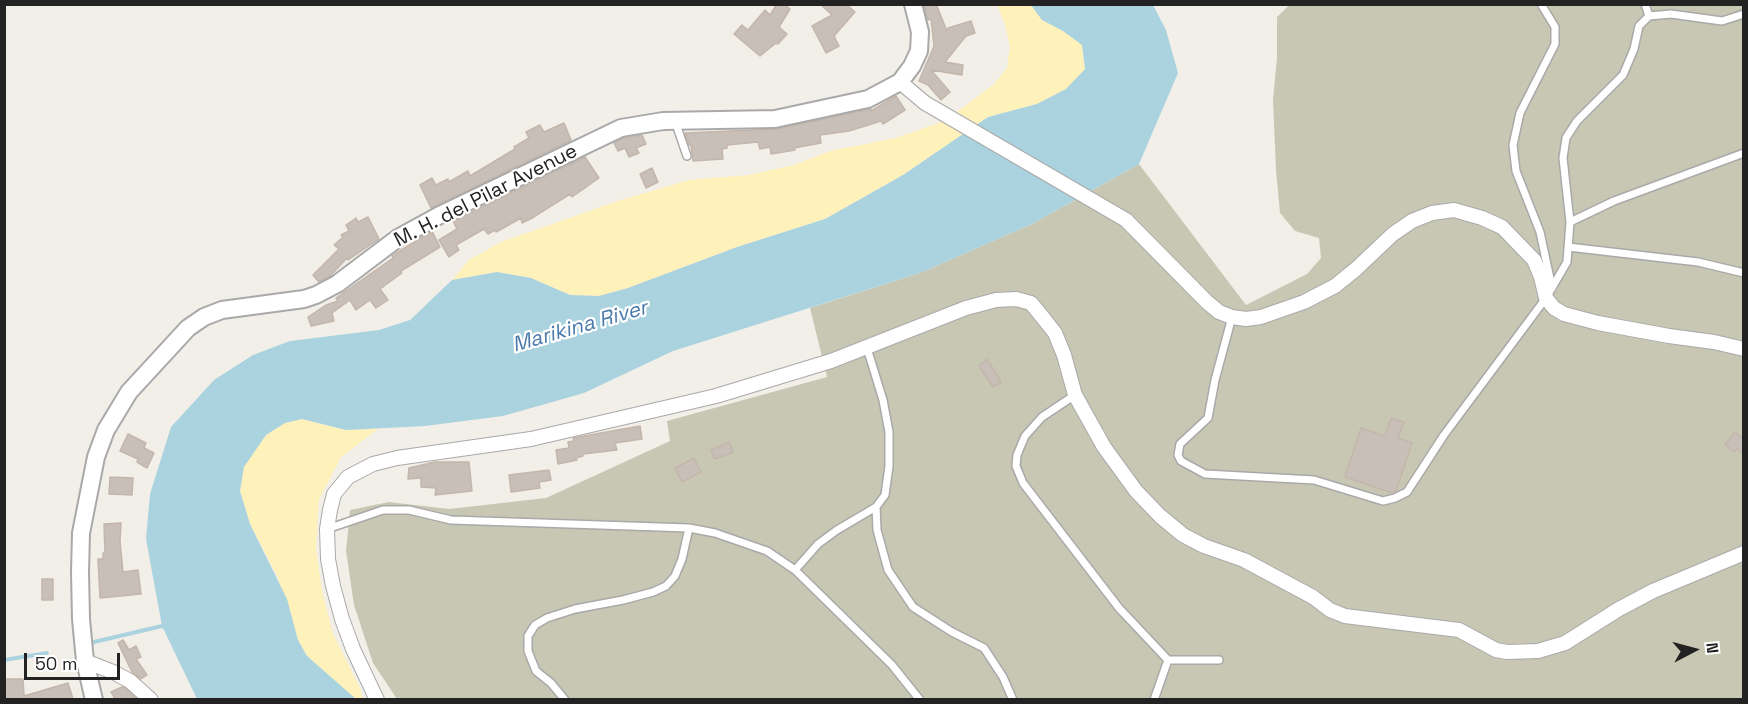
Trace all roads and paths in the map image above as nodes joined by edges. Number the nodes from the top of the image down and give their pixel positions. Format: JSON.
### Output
{"nodes":[{"id":1,"x":913,"y":4,"type":"edge"},
{"id":2,"x":1541,"y":4,"type":"edge"},
{"id":3,"x":1645,"y":4,"type":"edge"},
{"id":4,"x":1743,"y":14,"type":"edge"},
{"id":5,"x":1648,"y":16,"type":"junction"},
{"id":6,"x":900,"y":82,"type":"junction"},
{"id":7,"x":675,"y":121,"type":"junction"},
{"id":8,"x":1743,"y":153,"type":"edge"},
{"id":9,"x":687,"y":156,"type":"dead end"},
{"id":10,"x":1570,"y":222,"type":"junction"},
{"id":11,"x":1568,"y":247,"type":"junction"},
{"id":12,"x":1743,"y":273,"type":"edge"},
{"id":13,"x":1549,"y":293,"type":"junction"},
{"id":14,"x":1232,"y":317,"type":"junction"},
{"id":15,"x":867,"y":348,"type":"junction"},
{"id":16,"x":1743,"y":349,"type":"edge"},
{"id":17,"x":1075,"y":395,"type":"junction"},
{"id":18,"x":876,"y":507,"type":"junction"},
{"id":19,"x":689,"y":528,"type":"junction"},
{"id":20,"x":327,"y":529,"type":"junction"},
{"id":21,"x":1743,"y":554,"type":"edge"},
{"id":22,"x":795,"y":570,"type":"junction"},
{"id":23,"x":1168,"y":660,"type":"junction"},
{"id":24,"x":1219,"y":660,"type":"dead end"},
{"id":25,"x":86,"y":661,"type":"junction"},
{"id":26,"x":94,"y":699,"type":"edge"},
{"id":27,"x":151,"y":699,"type":"edge"},
{"id":28,"x":377,"y":699,"type":"edge"},
{"id":29,"x":564,"y":699,"type":"edge"},
{"id":30,"x":920,"y":699,"type":"edge"},
{"id":31,"x":1013,"y":699,"type":"edge"},
{"id":32,"x":1154,"y":699,"type":"edge"}],
"edges":[{"from":1,"to":6,"type":"street","name":"M. H. del Pilar Avenue"},
{"from":2,"to":13,"type":"lane"},
{"from":3,"to":5,"type":"lane"},
{"from":4,"to":5,"type":"lane"},
{"from":5,"to":10,"type":"lane"},
{"from":6,"to":7,"type":"street","name":"M. H. del Pilar Avenue"},
{"from":6,"to":14,"type":"street"},
{"from":7,"to":9,"type":"lane"},
{"from":7,"to":25,"type":"street","name":"M. H. del Pilar Avenue"},
{"from":8,"to":10,"type":"lane"},
{"from":10,"to":11,"type":"lane"},
{"from":11,"to":12,"type":"lane"},
{"from":11,"to":13,"type":"lane"},
{"from":13,"to":14,"type":"street"},
{"from":13,"to":14,"type":"lane"},
{"from":13,"to":16,"type":"street"},
{"from":15,"to":17,"type":"street"},
{"from":15,"to":18,"type":"lane"},
{"from":15,"to":20,"type":"street"},
{"from":17,"to":21,"type":"street"},
{"from":17,"to":23,"type":"lane"},
{"from":18,"to":22,"type":"lane"},
{"from":18,"to":31,"type":"lane"},
{"from":19,"to":20,"type":"lane"},
{"from":19,"to":22,"type":"lane"},
{"from":19,"to":29,"type":"lane"},
{"from":20,"to":28,"type":"street"},
{"from":22,"to":30,"type":"lane"},
{"from":23,"to":24,"type":"lane"},
{"from":23,"to":32,"type":"lane"},
{"from":25,"to":26,"type":"street","name":"M. H. del Pilar Avenue"},
{"from":25,"to":27,"type":"street"}]}
